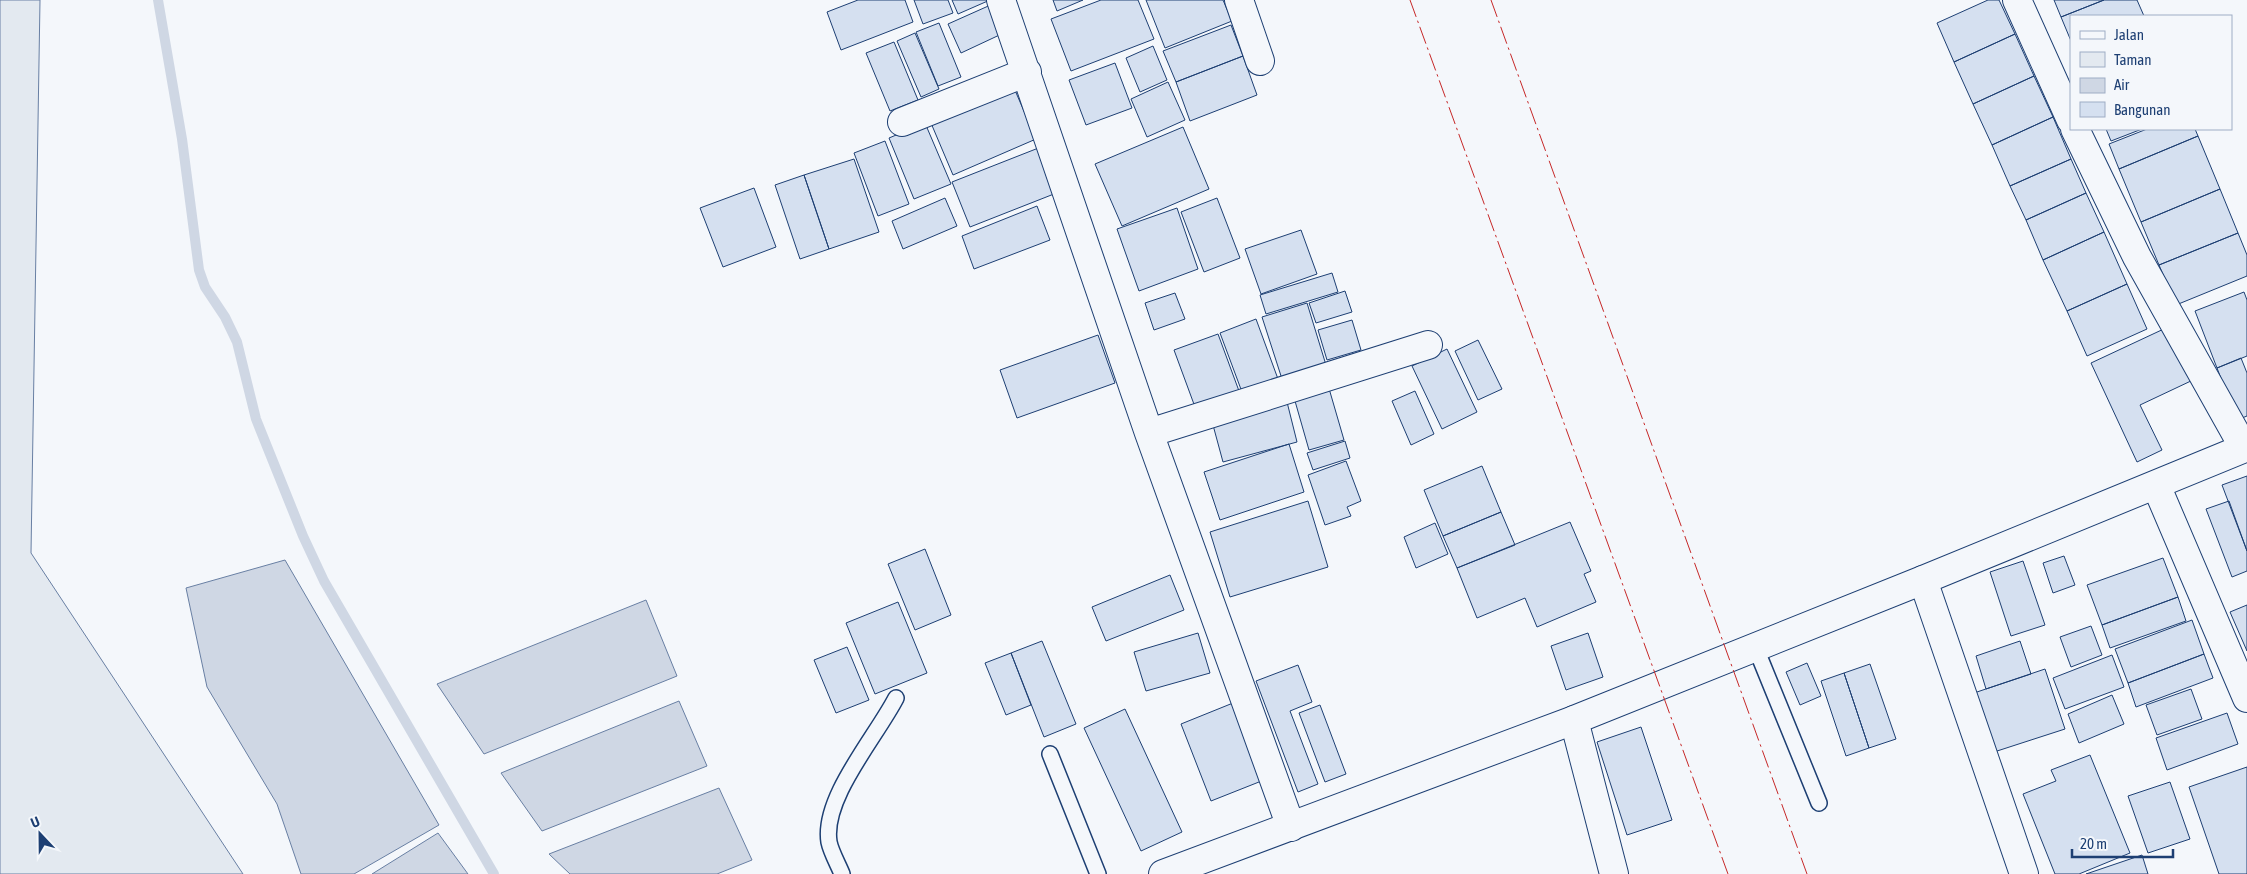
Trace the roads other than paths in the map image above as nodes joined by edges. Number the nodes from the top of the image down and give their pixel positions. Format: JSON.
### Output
{"nodes":[{"id":1,"x":1001,"y":0,"type":"edge"},
{"id":2,"x":1240,"y":0,"type":"edge"},
{"id":3,"x":2017,"y":0,"type":"edge"},
{"id":4,"x":1260,"y":61,"type":"dead end"},
{"id":5,"x":1027,"y":72,"type":"junction"},
{"id":6,"x":2070,"y":118,"type":"edge"},
{"id":7,"x":902,"y":122,"type":"dead end"},
{"id":8,"x":2075,"y":130,"type":"edge"},
{"id":9,"x":1428,"y":345,"type":"dead end"},
{"id":10,"x":1148,"y":433,"type":"junction"},
{"id":11,"x":2245,"y":447,"type":"edge"},
{"id":12,"x":2156,"y":485,"type":"junction"},
{"id":13,"x":1923,"y":580,"type":"junction"},
{"id":14,"x":1755,"y":646,"type":"junction"},
{"id":15,"x":896,"y":698,"type":"dead end"},
{"id":16,"x":2247,"y":698,"type":"edge"},
{"id":17,"x":1574,"y":720,"type":"junction"},
{"id":18,"x":1050,"y":754,"type":"dead end"},
{"id":19,"x":1819,"y":803,"type":"dead end"},
{"id":20,"x":1291,"y":827,"type":"junction"},
{"id":21,"x":842,"y":874,"type":"edge"},
{"id":22,"x":1098,"y":874,"type":"edge"},
{"id":23,"x":1163,"y":874,"type":"edge"},
{"id":24,"x":1614,"y":874,"type":"edge"},
{"id":25,"x":2024,"y":874,"type":"edge"}],
"edges":[{"from":1,"to":5,"type":"street"},
{"from":2,"to":4,"type":"street"},
{"from":3,"to":6,"type":"street"},
{"from":5,"to":7,"type":"street"},
{"from":5,"to":10,"type":"street"},
{"from":8,"to":11,"type":"street"},
{"from":9,"to":10,"type":"street"},
{"from":10,"to":20,"type":"street"},
{"from":11,"to":12,"type":"street"},
{"from":12,"to":13,"type":"street"},
{"from":12,"to":16,"type":"street"},
{"from":13,"to":14,"type":"street"},
{"from":13,"to":25,"type":"street"},
{"from":14,"to":17,"type":"street"},
{"from":14,"to":19,"type":"lane"},
{"from":15,"to":21,"type":"lane"},
{"from":17,"to":20,"type":"street"},
{"from":17,"to":24,"type":"street"},
{"from":18,"to":22,"type":"lane"},
{"from":20,"to":23,"type":"street"}]}
